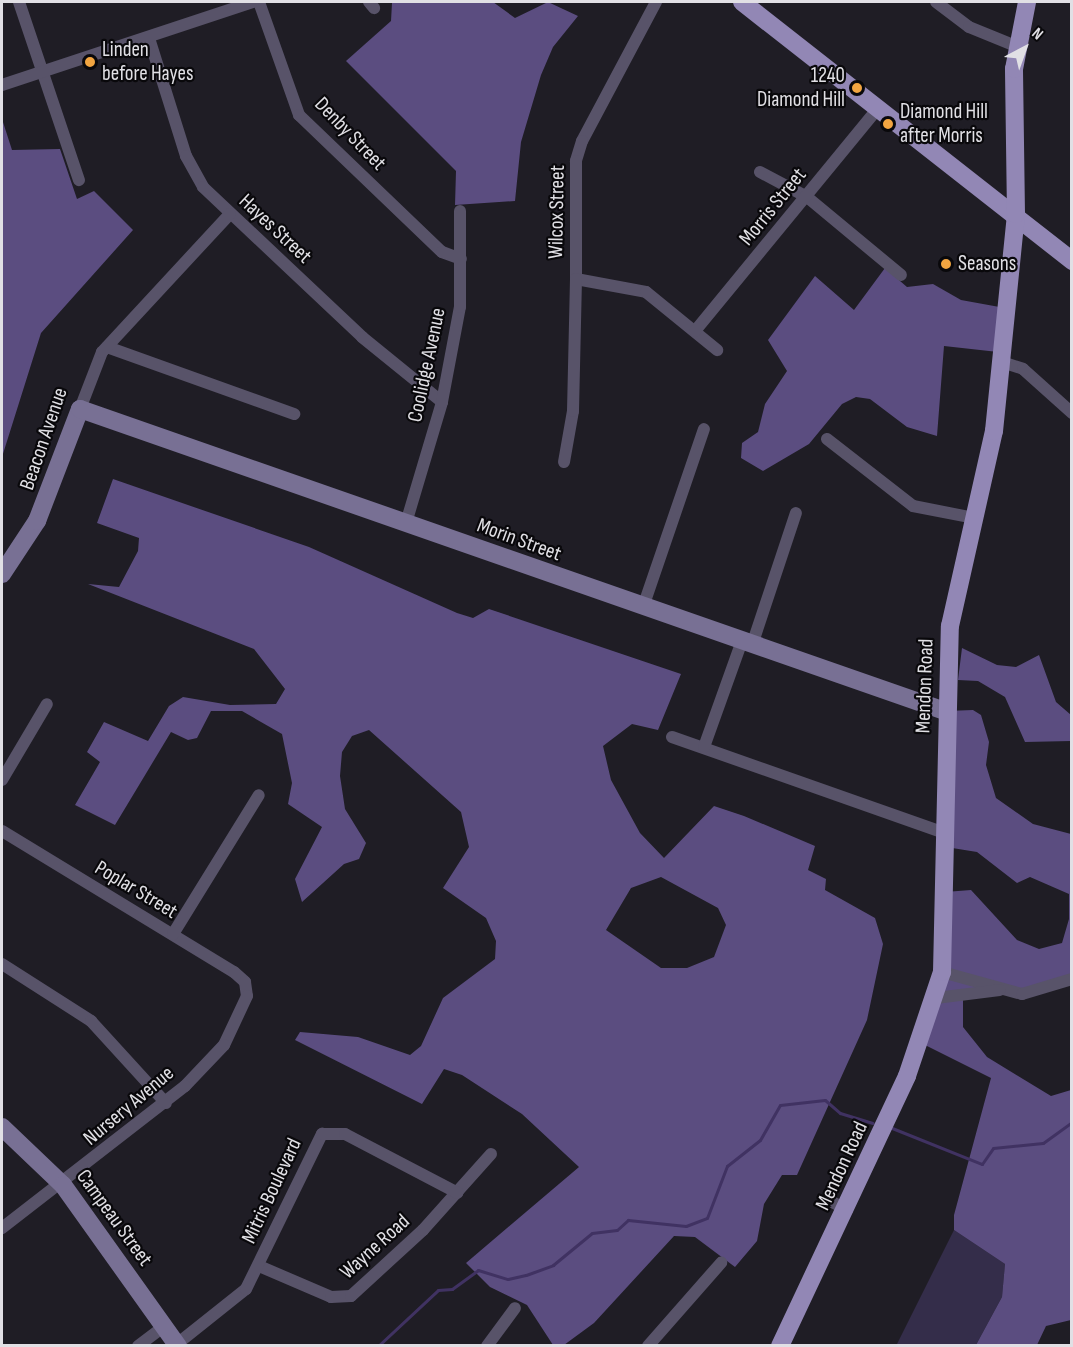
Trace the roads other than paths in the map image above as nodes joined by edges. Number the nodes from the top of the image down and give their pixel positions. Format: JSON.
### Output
{"nodes":[{"id":1,"x":19,"y":2,"type":"edge"},
{"id":2,"x":253,"y":2,"type":"edge"},
{"id":3,"x":259,"y":2,"type":"edge"},
{"id":4,"x":656,"y":2,"type":"edge"},
{"id":5,"x":742,"y":2,"type":"edge"},
{"id":6,"x":936,"y":2,"type":"edge"},
{"id":7,"x":1027,"y":2,"type":"edge"},
{"id":8,"x":149,"y":38,"type":"junction"},
{"id":9,"x":1018,"y":47,"type":"junction"},
{"id":10,"x":42,"y":72,"type":"junction"},
{"id":11,"x":2,"y":85,"type":"edge"},
{"id":12,"x":879,"y":107,"type":"junction"},
{"id":13,"x":760,"y":172,"type":"dead end"},
{"id":14,"x":79,"y":180,"type":"dead end"},
{"id":15,"x":807,"y":197,"type":"junction"},
{"id":16,"x":460,"y":211,"type":"dead end"},
{"id":17,"x":1016,"y":213,"type":"junction"},
{"id":18,"x":230,"y":214,"type":"junction"},
{"id":19,"x":461,"y":259,"type":"junction"},
{"id":20,"x":1071,"y":261,"type":"edge"},
{"id":21,"x":901,"y":275,"type":"dead end"},
{"id":22,"x":576,"y":279,"type":"junction"},
{"id":23,"x":695,"y":331,"type":"junction"},
{"id":24,"x":107,"y":347,"type":"junction"},
{"id":25,"x":717,"y":350,"type":"dead end"},
{"id":26,"x":1002,"y":362,"type":"junction"},
{"id":27,"x":442,"y":402,"type":"junction"},
{"id":28,"x":80,"y":409,"type":"junction"},
{"id":29,"x":1071,"y":413,"type":"edge"},
{"id":30,"x":294,"y":414,"type":"dead end"},
{"id":31,"x":704,"y":429,"type":"dead end"},
{"id":32,"x":827,"y":439,"type":"dead end"},
{"id":33,"x":564,"y":462,"type":"dead end"},
{"id":34,"x":796,"y":513,"type":"dead end"},
{"id":35,"x":974,"y":518,"type":"junction"},
{"id":36,"x":406,"y":523,"type":"junction"},
{"id":37,"x":2,"y":574,"type":"edge"},
{"id":38,"x":643,"y":608,"type":"junction"},
{"id":39,"x":747,"y":643,"type":"junction"},
{"id":40,"x":47,"y":704,"type":"dead end"},
{"id":41,"x":945,"y":711,"type":"junction"},
{"id":42,"x":672,"y":737,"type":"dead end"},
{"id":43,"x":704,"y":747,"type":"junction"},
{"id":44,"x":2,"y":780,"type":"edge"},
{"id":45,"x":259,"y":795,"type":"dead end"},
{"id":46,"x":2,"y":831,"type":"edge"},
{"id":47,"x":945,"y":833,"type":"junction"},
{"id":48,"x":173,"y":934,"type":"junction"},
{"id":49,"x":2,"y":964,"type":"edge"},
{"id":50,"x":942,"y":972,"type":"junction"},
{"id":51,"x":1071,"y":979,"type":"edge"},
{"id":52,"x":246,"y":986,"type":"joint"},
{"id":53,"x":1000,"y":990,"type":"junction"},
{"id":54,"x":936,"y":998,"type":"junction"},
{"id":55,"x":166,"y":1103,"type":"junction"},
{"id":56,"x":2,"y":1127,"type":"edge"},
{"id":57,"x":491,"y":1154,"type":"dead end"},
{"id":58,"x":63,"y":1185,"type":"junction"},
{"id":59,"x":458,"y":1193,"type":"junction"},
{"id":60,"x":826,"y":1199,"type":"dead end"},
{"id":61,"x":847,"y":1209,"type":"junction"},
{"id":62,"x":2,"y":1228,"type":"edge"},
{"id":63,"x":721,"y":1263,"type":"dead end"},
{"id":64,"x":259,"y":1266,"type":"junction"},
{"id":65,"x":515,"y":1308,"type":"dead end"},
{"id":66,"x":165,"y":1326,"type":"junction"},
{"id":67,"x":178,"y":1345,"type":"edge"},
{"id":68,"x":138,"y":1346,"type":"edge"},
{"id":69,"x":487,"y":1346,"type":"edge"},
{"id":70,"x":648,"y":1346,"type":"edge"},
{"id":71,"x":780,"y":1346,"type":"edge"}],
"edges":[{"from":1,"to":10,"type":"street"},
{"from":2,"to":8,"type":"street"},
{"from":3,"to":19,"type":"street","name":"Denby Street"},
{"from":4,"to":22,"type":"street","name":"Wilcox Street"},
{"from":5,"to":12,"type":"main road"},
{"from":6,"to":9,"type":"street"},
{"from":7,"to":9,"type":"main road","name":"Mendon Road"},
{"from":8,"to":10,"type":"street"},
{"from":8,"to":18,"type":"street","name":"Hayes Street"},
{"from":9,"to":17,"type":"main road","name":"Mendon Road"},
{"from":10,"to":11,"type":"street"},
{"from":10,"to":14,"type":"street"},
{"from":12,"to":15,"type":"street","name":"Morris Street"},
{"from":12,"to":17,"type":"main road"},
{"from":13,"to":15,"type":"street"},
{"from":15,"to":21,"type":"street"},
{"from":15,"to":23,"type":"street","name":"Morris Street"},
{"from":16,"to":19,"type":"street","name":"Coolidge Avenue"},
{"from":17,"to":20,"type":"main road"},
{"from":17,"to":26,"type":"main road","name":"Mendon Road"},
{"from":18,"to":24,"type":"street","name":"Beacon Avenue"},
{"from":18,"to":27,"type":"street","name":"Hayes Street"},
{"from":19,"to":27,"type":"street","name":"Coolidge Avenue"},
{"from":22,"to":23,"type":"street","name":"Wilcox Street"},
{"from":22,"to":33,"type":"street"},
{"from":23,"to":25,"type":"street","name":"Wilcox Street"},
{"from":24,"to":28,"type":"street","name":"Beacon Avenue"},
{"from":24,"to":30,"type":"street"},
{"from":26,"to":29,"type":"street"},
{"from":26,"to":35,"type":"main road","name":"Mendon Road"},
{"from":27,"to":36,"type":"street","name":"Coolidge Avenue"},
{"from":28,"to":36,"type":"street","name":"Morin Street"},
{"from":28,"to":37,"type":"street","name":"Beacon Avenue"},
{"from":31,"to":38,"type":"street"},
{"from":32,"to":35,"type":"street"},
{"from":34,"to":39,"type":"street"},
{"from":35,"to":41,"type":"main road","name":"Mendon Road"},
{"from":36,"to":38,"type":"street","name":"Morin Street"},
{"from":38,"to":39,"type":"street","name":"Morin Street"},
{"from":39,"to":41,"type":"street","name":"Morin Street"},
{"from":39,"to":43,"type":"street"},
{"from":40,"to":44,"type":"street"},
{"from":41,"to":47,"type":"main road","name":"Mendon Road"},
{"from":42,"to":43,"type":"street"},
{"from":43,"to":47,"type":"street"},
{"from":45,"to":48,"type":"street"},
{"from":46,"to":48,"type":"street","name":"Poplar Street"},
{"from":47,"to":50,"type":"main road","name":"Mendon Road"},
{"from":48,"to":52,"type":"street","name":"Poplar Street"},
{"from":49,"to":55,"type":"street"},
{"from":50,"to":53,"type":"street"},
{"from":50,"to":54,"type":"main road","name":"Mendon Road"},
{"from":51,"to":53,"type":"street"},
{"from":52,"to":55,"type":"street","name":"Nursery Avenue"},
{"from":53,"to":54,"type":"street"},
{"from":54,"to":61,"type":"main road","name":"Mendon Road"},
{"from":55,"to":58,"type":"street","name":"Nursery Avenue"},
{"from":56,"to":58,"type":"street","name":"Campeau Street"},
{"from":57,"to":59,"type":"street","name":"Wayne Road"},
{"from":58,"to":62,"type":"street","name":"Nursery Avenue"},
{"from":58,"to":66,"type":"street","name":"Campeau Street"},
{"from":59,"to":64,"type":"street","name":"Wayne Road"},
{"from":59,"to":64,"type":"street","name":"Mitris Boulevard"},
{"from":60,"to":61,"type":"street"},
{"from":61,"to":71,"type":"main road","name":"Mendon Road"},
{"from":63,"to":70,"type":"street"},
{"from":64,"to":67,"type":"street","name":"Mitris Boulevard"},
{"from":65,"to":69,"type":"street"},
{"from":66,"to":67,"type":"street","name":"Campeau Street"},
{"from":66,"to":68,"type":"street"}]}
